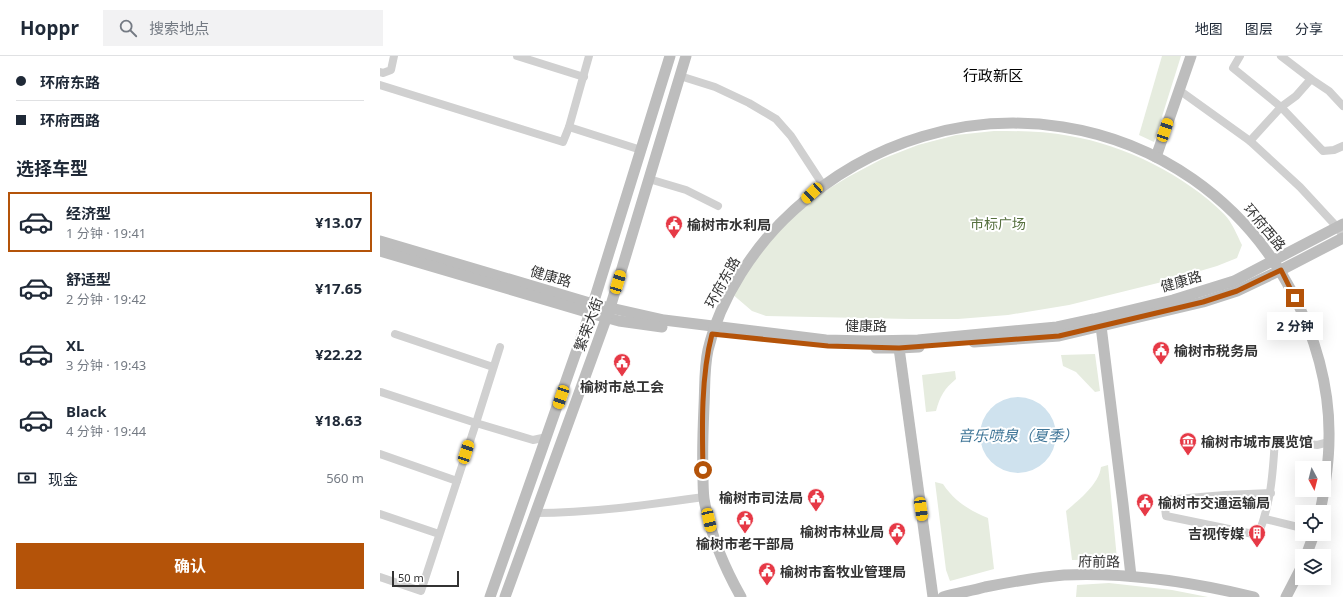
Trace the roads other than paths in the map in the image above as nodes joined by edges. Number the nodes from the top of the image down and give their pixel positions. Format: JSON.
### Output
{"nodes":[{"id":1,"x":394,"y":56,"type":"edge"},
{"id":2,"x":517,"y":56,"type":"edge"},
{"id":3,"x":589,"y":56,"type":"edge"},
{"id":4,"x":670,"y":56,"type":"edge"},
{"id":5,"x":686,"y":56,"type":"edge"},
{"id":6,"x":1191,"y":56,"type":"edge"},
{"id":7,"x":1240,"y":56,"type":"edge"},
{"id":8,"x":1281,"y":56,"type":"edge"},
{"id":9,"x":380,"y":72,"type":"edge"},
{"id":10,"x":680,"y":76,"type":"junction"},
{"id":11,"x":584,"y":77,"type":"junction"},
{"id":12,"x":1311,"y":79,"type":"junction"},
{"id":13,"x":380,"y":85,"type":"edge"},
{"id":14,"x":1179,"y":90,"type":"junction"},
{"id":15,"x":1343,"y":106,"type":"edge"},
{"id":16,"x":1281,"y":107,"type":"junction"},
{"id":17,"x":994,"y":123,"type":"joint"},
{"id":18,"x":569,"y":127,"type":"junction"},
{"id":19,"x":1250,"y":141,"type":"junction"},
{"id":20,"x":1343,"y":146,"type":"edge"},
{"id":21,"x":641,"y":150,"type":"junction"},
{"id":22,"x":1156,"y":157,"type":"junction"},
{"id":23,"x":648,"y":179,"type":"junction"},
{"id":24,"x":823,"y":185,"type":"junction"},
{"id":25,"x":718,"y":206,"type":"dead end"},
{"id":26,"x":1341,"y":231,"type":"edge"},
{"id":27,"x":380,"y":241,"type":"edge"},
{"id":28,"x":380,"y":251,"type":"edge"},
{"id":29,"x":1274,"y":260,"type":"junction"},
{"id":30,"x":1281,"y":270,"type":"junction"},
{"id":31,"x":592,"y":309,"type":"junction"},
{"id":32,"x":608,"y":312,"type":"junction"},
{"id":33,"x":1101,"y":326,"type":"junction"},
{"id":34,"x":714,"y":331,"type":"junction"},
{"id":35,"x":395,"y":334,"type":"dead end"},
{"id":36,"x":500,"y":346,"type":"dead end"},
{"id":37,"x":899,"y":348,"type":"junction"},
{"id":38,"x":493,"y":367,"type":"junction"},
{"id":39,"x":381,"y":392,"type":"edge"},
{"id":40,"x":476,"y":423,"type":"junction"},
{"id":41,"x":547,"y":437,"type":"junction"},
{"id":42,"x":1329,"y":442,"type":"junction"},
{"id":43,"x":380,"y":454,"type":"edge"},
{"id":44,"x":457,"y":481,"type":"junction"},
{"id":45,"x":1271,"y":493,"type":"junction"},
{"id":46,"x":704,"y":497,"type":"junction"},
{"id":47,"x":1321,"y":505,"type":"edge"},
{"id":48,"x":535,"y":513,"type":"junction"},
{"id":49,"x":380,"y":514,"type":"edge"},
{"id":50,"x":1265,"y":519,"type":"junction"},
{"id":51,"x":1295,"y":526,"type":"edge"},
{"id":52,"x":440,"y":534,"type":"junction"},
{"id":53,"x":1131,"y":576,"type":"junction"},
{"id":54,"x":380,"y":577,"type":"edge"},
{"id":55,"x":1295,"y":580,"type":"edge"},
{"id":56,"x":490,"y":597,"type":"edge"},
{"id":57,"x":505,"y":597,"type":"edge"},
{"id":58,"x":741,"y":597,"type":"edge"},
{"id":59,"x":933,"y":597,"type":"edge"},
{"id":60,"x":943,"y":597,"type":"edge"},
{"id":61,"x":1254,"y":597,"type":"edge"},
{"id":62,"x":1286,"y":597,"type":"edge"}],
"edges":[{"from":1,"to":9,"type":"street"},
{"from":2,"to":11,"type":"street"},
{"from":3,"to":11,"type":"street"},
{"from":4,"to":21,"type":"main road","name":"繁荣大街"},
{"from":5,"to":10,"type":"main road","name":"繁荣大街"},
{"from":6,"to":14,"type":"main road"},
{"from":7,"to":16,"type":"street"},
{"from":8,"to":12,"type":"street"},
{"from":10,"to":23,"type":"main road","name":"繁荣大街"},
{"from":10,"to":24,"type":"street"},
{"from":11,"to":18,"type":"street"},
{"from":12,"to":15,"type":"street"},
{"from":12,"to":16,"type":"street"},
{"from":13,"to":18,"type":"street"},
{"from":14,"to":19,"type":"street"},
{"from":14,"to":22,"type":"main road"},
{"from":16,"to":19,"type":"street"},
{"from":16,"to":20,"type":"street"},
{"from":17,"to":22,"type":"main road","name":"环府西路"},
{"from":17,"to":24,"type":"main road","name":"环府东路"},
{"from":18,"to":21,"type":"street"},
{"from":19,"to":26,"type":"street"},
{"from":21,"to":31,"type":"main road","name":"繁荣大街"},
{"from":22,"to":29,"type":"main road","name":"环府西路"},
{"from":23,"to":25,"type":"street"},
{"from":23,"to":32,"type":"main road","name":"繁荣大街"},
{"from":24,"to":34,"type":"main road","name":"环府东路"},
{"from":26,"to":29,"type":"main road","name":"健康路"},
{"from":26,"to":30,"type":"main road","name":"健康路"},
{"from":27,"to":31,"type":"main road","name":"健康路"},
{"from":28,"to":31,"type":"main road","name":"健康路"},
{"from":29,"to":30,"type":"main road","name":"环府西路"},
{"from":29,"to":34,"type":"main road","name":"健康路"},
{"from":30,"to":33,"type":"main road","name":"健康路"},
{"from":30,"to":42,"type":"main road","name":"环府西路"},
{"from":31,"to":32,"type":"main road","name":"健康路"},
{"from":31,"to":41,"type":"main road","name":"繁荣大街"},
{"from":32,"to":34,"type":"main road","name":"健康路"},
{"from":32,"to":48,"type":"main road","name":"繁荣大街"},
{"from":33,"to":37,"type":"main road","name":"健康路"},
{"from":33,"to":53,"type":"main road"},
{"from":34,"to":37,"type":"main road","name":"健康路"},
{"from":34,"to":46,"type":"main road","name":"环府东路"},
{"from":35,"to":38,"type":"street"},
{"from":36,"to":38,"type":"street"},
{"from":37,"to":59,"type":"main road"},
{"from":38,"to":40,"type":"street"},
{"from":39,"to":40,"type":"street"},
{"from":40,"to":41,"type":"street"},
{"from":40,"to":44,"type":"street"},
{"from":41,"to":56,"type":"main road","name":"繁荣大街"},
{"from":42,"to":45,"type":"street"},
{"from":42,"to":47,"type":"main road","name":"环府西路"},
{"from":43,"to":44,"type":"street"},
{"from":44,"to":52,"type":"street"},
{"from":45,"to":50,"type":"street"},
{"from":45,"to":50,"type":"street"},
{"from":46,"to":48,"type":"street"},
{"from":46,"to":58,"type":"main road","name":"环府东路"},
{"from":48,"to":57,"type":"main road","name":"繁荣大街"},
{"from":49,"to":52,"type":"street"},
{"from":50,"to":51,"type":"street"},
{"from":52,"to":54,"type":"street"},
{"from":53,"to":60,"type":"main road","name":"府前路"},
{"from":53,"to":61,"type":"main road","name":"府前路"},
{"from":55,"to":62,"type":"main road"}]}
